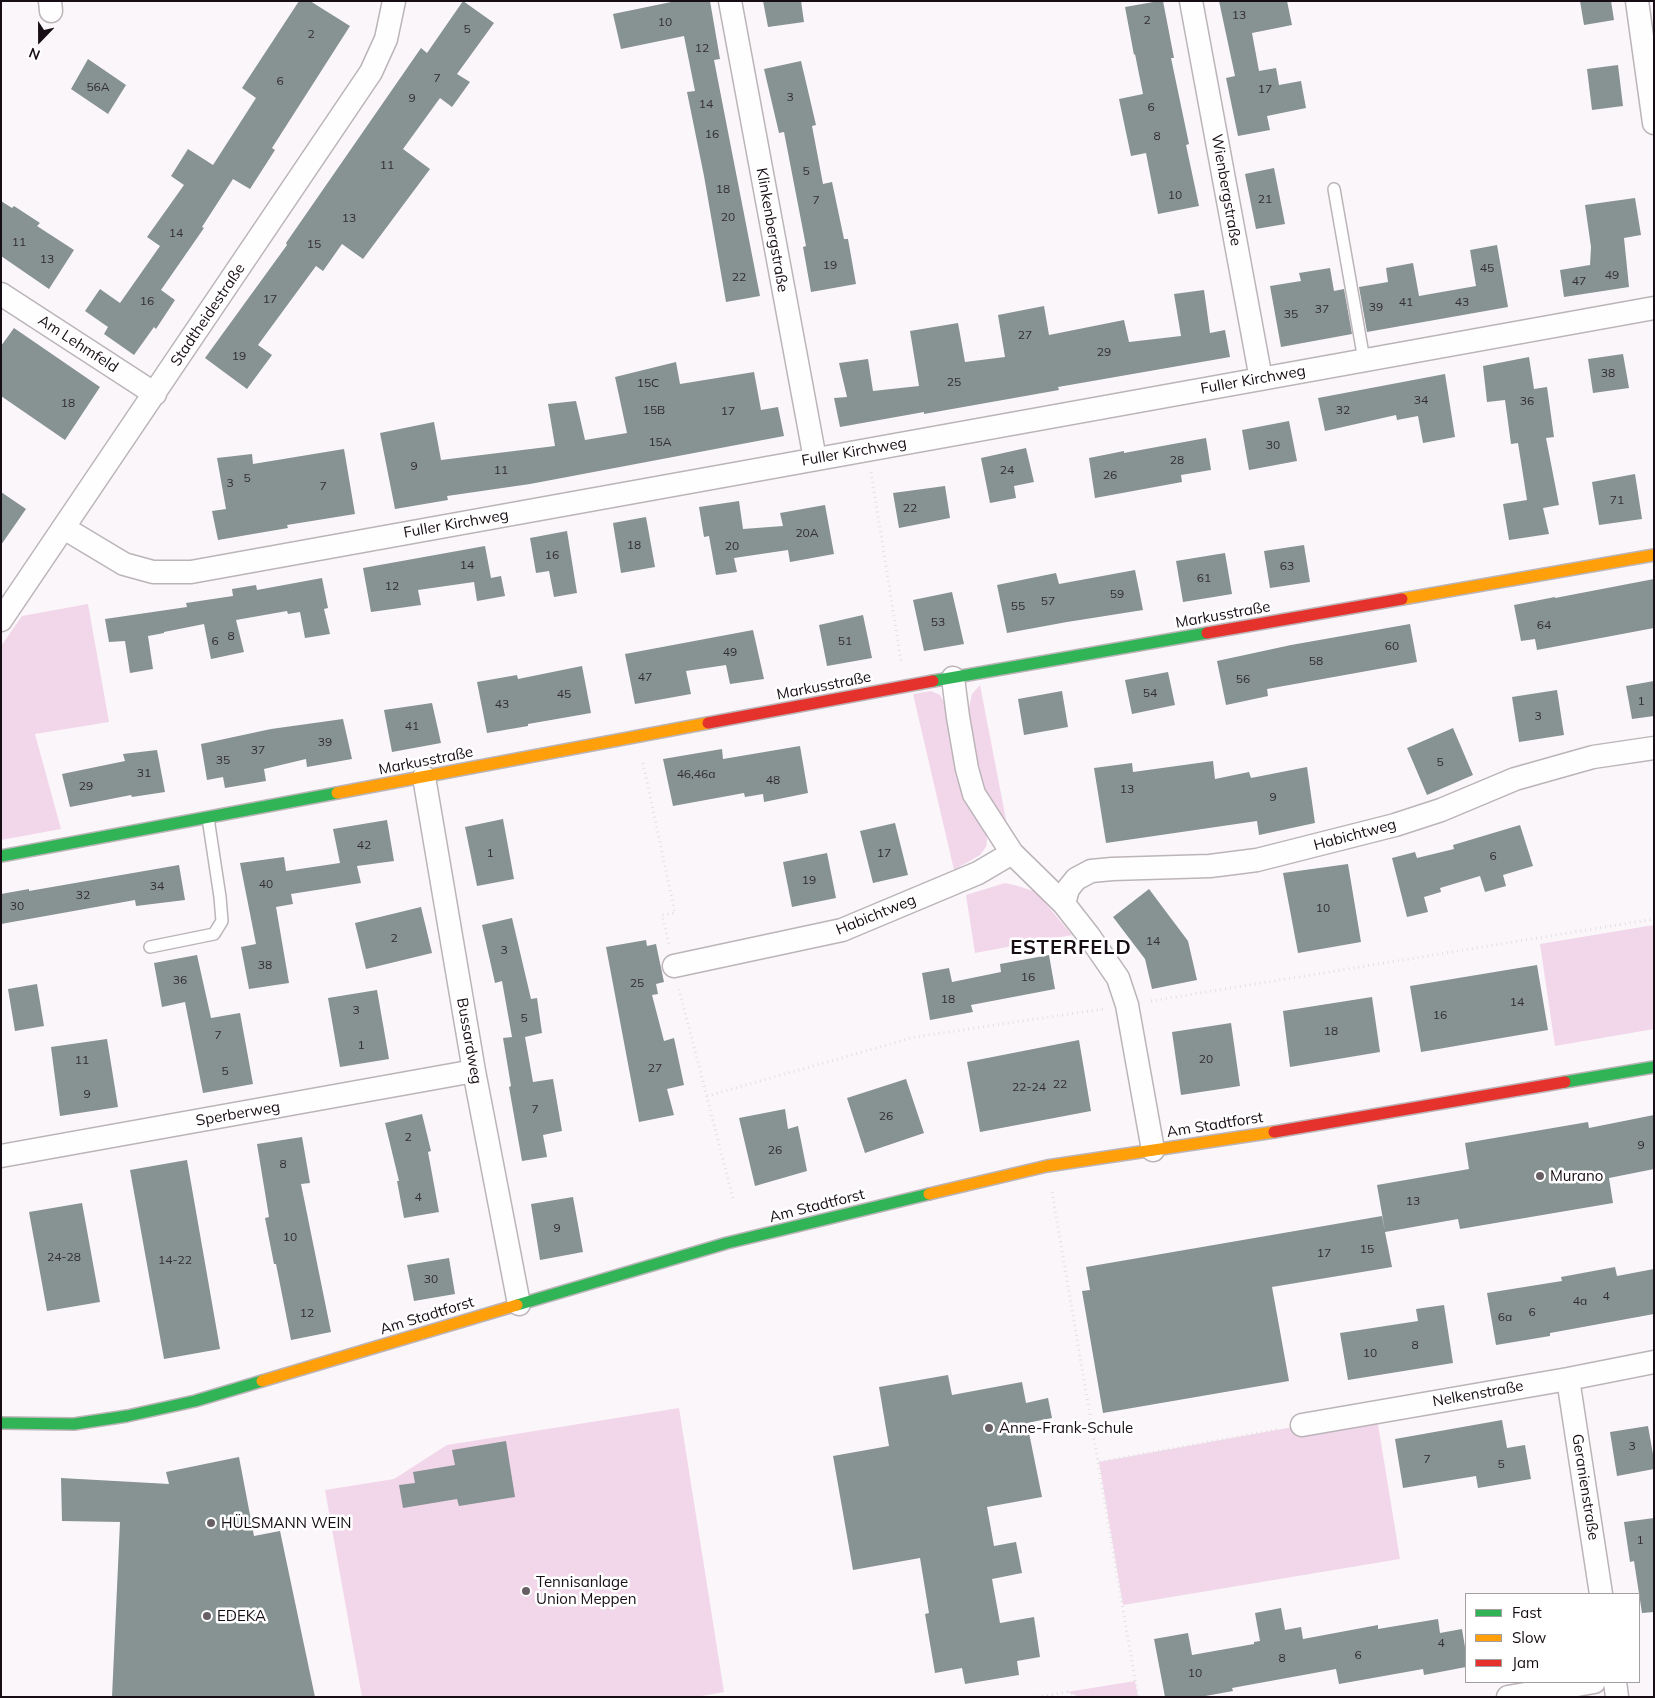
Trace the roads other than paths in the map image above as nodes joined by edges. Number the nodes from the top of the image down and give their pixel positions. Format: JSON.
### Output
{"nodes":[{"id":1,"x":394,"y":1,"type":"edge"},
{"id":2,"x":730,"y":1,"type":"edge"},
{"id":3,"x":1191,"y":1,"type":"edge"},
{"id":4,"x":1636,"y":1,"type":"edge"},
{"id":5,"x":1654,"y":123,"type":"edge"},
{"id":6,"x":1334,"y":189,"type":"dead end"},
{"id":7,"x":1,"y":294,"type":"edge"},
{"id":8,"x":1654,"y":308,"type":"edge"},
{"id":9,"x":1364,"y":360,"type":"junction"},
{"id":10,"x":1261,"y":379,"type":"junction"},
{"id":11,"x":155,"y":394,"type":"junction"},
{"id":12,"x":815,"y":459,"type":"junction"},
{"id":13,"x":64,"y":528,"type":"junction"},
{"id":14,"x":1654,"y":555,"type":"edge"},
{"id":15,"x":1,"y":620,"type":"edge"},
{"id":16,"x":953,"y":678,"type":"junction"},
{"id":17,"x":1654,"y":748,"type":"edge"},
{"id":18,"x":424,"y":777,"type":"junction"},
{"id":19,"x":208,"y":818,"type":"junction"},
{"id":20,"x":1012,"y":853,"type":"junction"},
{"id":21,"x":1,"y":856,"type":"edge"},
{"id":22,"x":1064,"y":904,"type":"junction"},
{"id":23,"x":150,"y":947,"type":"dead end"},
{"id":24,"x":674,"y":966,"type":"dead end"},
{"id":25,"x":1654,"y":1067,"type":"edge"},
{"id":26,"x":474,"y":1071,"type":"junction"},
{"id":27,"x":1153,"y":1150,"type":"junction"},
{"id":28,"x":1,"y":1156,"type":"edge"},
{"id":29,"x":519,"y":1304,"type":"junction"},
{"id":30,"x":1654,"y":1362,"type":"edge"},
{"id":31,"x":1568,"y":1379,"type":"junction"},
{"id":32,"x":1,"y":1423,"type":"edge"},
{"id":33,"x":1302,"y":1425,"type":"road end"},
{"id":34,"x":1601,"y":1593,"type":"edge"},
{"id":35,"x":1588,"y":1683,"type":"edge"},
{"id":36,"x":1614,"y":1683,"type":"edge"},
{"id":37,"x":1508,"y":1697,"type":"edge"},
{"id":38,"x":1617,"y":1697,"type":"edge"}],
"edges":[{"from":1,"to":11,"type":"street","name":"Stadtheidestraße"},
{"from":2,"to":12,"type":"street","name":"Klinkenbergstraße"},
{"from":3,"to":10,"type":"street","name":"Wienbergstraße"},
{"from":4,"to":5,"type":"street"},
{"from":6,"to":9,"type":"lane"},
{"from":7,"to":11,"type":"street","name":"Am Lehmfeld"},
{"from":8,"to":9,"type":"street","name":"Fuller Kirchweg"},
{"from":9,"to":10,"type":"street","name":"Fuller Kirchweg"},
{"from":10,"to":12,"type":"street","name":"Fuller Kirchweg"},
{"from":11,"to":13,"type":"street","name":"Stadtheidestraße"},
{"from":12,"to":13,"type":"street","name":"Fuller Kirchweg"},
{"from":13,"to":15,"type":"street","name":"Stadtheidestraße"},
{"from":14,"to":16,"type":"street","name":"Markusstraße"},
{"from":16,"to":18,"type":"street","name":"Markusstraße"},
{"from":16,"to":20,"type":"street"},
{"from":17,"to":22,"type":"street","name":"Habichtweg"},
{"from":18,"to":19,"type":"street","name":"Markusstraße"},
{"from":18,"to":26,"type":"street","name":"Bussardweg"},
{"from":19,"to":21,"type":"street","name":"Markusstraße"},
{"from":19,"to":23,"type":"lane"},
{"from":20,"to":22,"type":"street"},
{"from":20,"to":24,"type":"street","name":"Habichtweg"},
{"from":22,"to":27,"type":"street"},
{"from":25,"to":27,"type":"street","name":"Am Stadtforst"},
{"from":26,"to":28,"type":"street","name":"Sperberweg"},
{"from":26,"to":29,"type":"street","name":"Bussardweg"},
{"from":27,"to":29,"type":"street","name":"Am Stadtforst"},
{"from":29,"to":32,"type":"street","name":"Am Stadtforst"},
{"from":30,"to":31,"type":"street","name":"Nelkenstraße"},
{"from":31,"to":33,"type":"street","name":"Nelkenstraße"},
{"from":31,"to":34,"type":"street","name":"Geranienstraße"},
{"from":35,"to":37,"type":"street"},
{"from":36,"to":38,"type":"street"}]}
